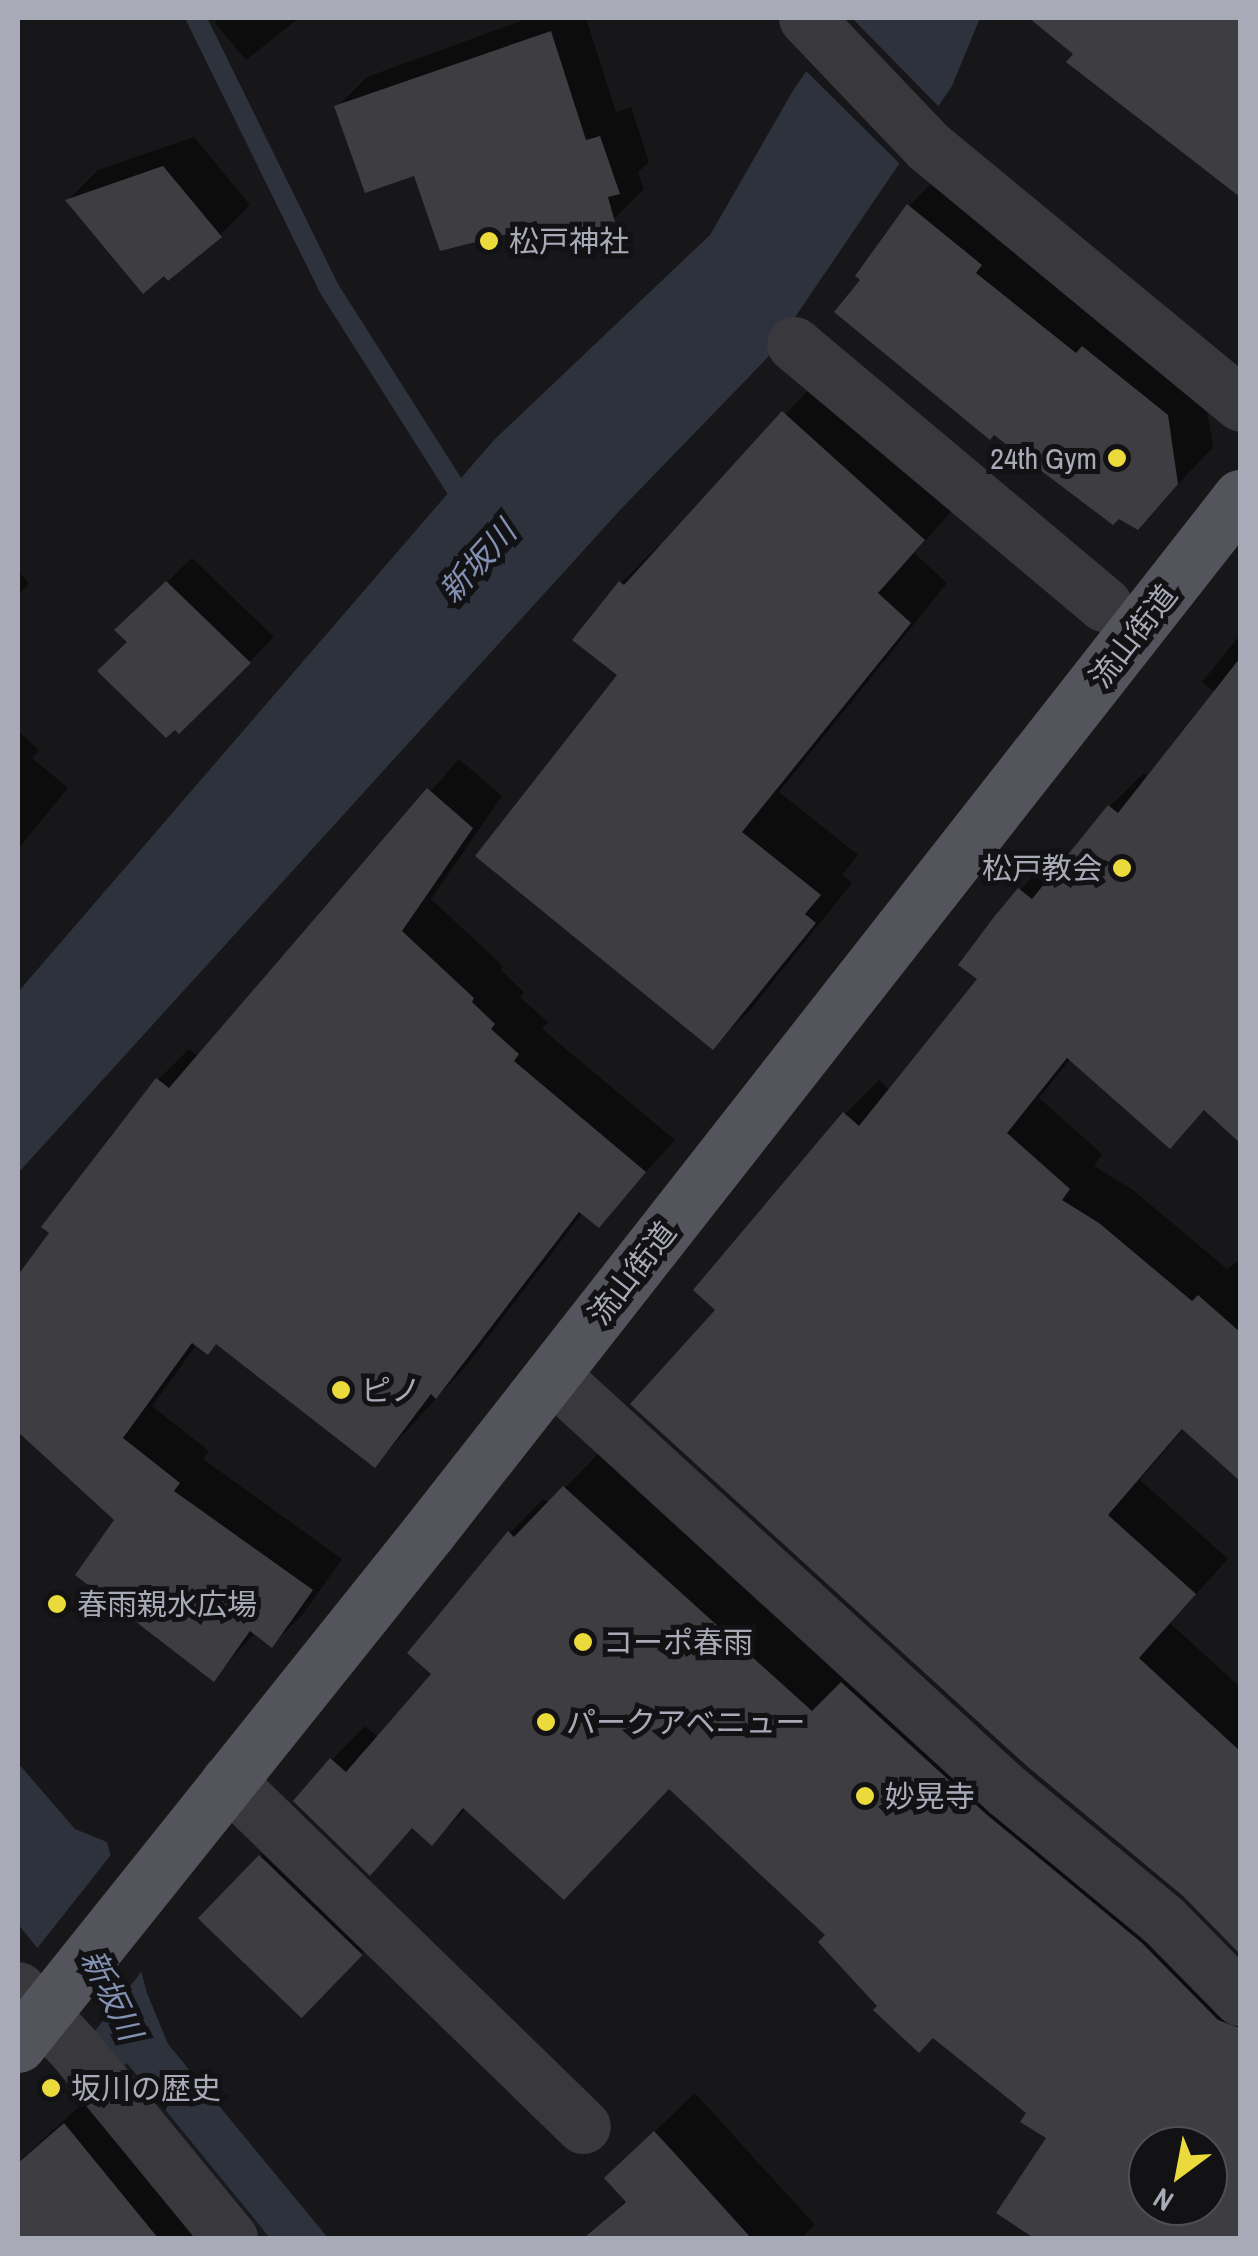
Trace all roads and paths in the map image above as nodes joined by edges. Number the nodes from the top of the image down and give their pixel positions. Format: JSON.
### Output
{"nodes":[{"id":1,"x":814,"y":27,"type":"edge"},
{"id":2,"x":794,"y":344,"type":"dead end"},
{"id":3,"x":1240,"y":403,"type":"edge"},
{"id":4,"x":1240,"y":497,"type":"edge"},
{"id":5,"x":1104,"y":604,"type":"dead end"},
{"id":6,"x":552,"y":1375,"type":"junction"},
{"id":7,"x":228,"y":1782,"type":"junction"},
{"id":8,"x":1240,"y":1998,"type":"edge"},
{"id":9,"x":34,"y":2010,"type":"edge"},
{"id":10,"x":583,"y":2126,"type":"dead end"},
{"id":11,"x":230,"y":2238,"type":"edge"}],
"edges":[{"from":1,"to":3,"type":"street"},
{"from":2,"to":5,"type":"street"},
{"from":4,"to":6,"type":"main road","name":"流山街道"},
{"from":6,"to":7,"type":"main road","name":"流山街道"},
{"from":6,"to":8,"type":"street"},
{"from":7,"to":9,"type":"main road","name":"流山街道"},
{"from":7,"to":10,"type":"street"},
{"from":9,"to":11,"type":"street"}]}
